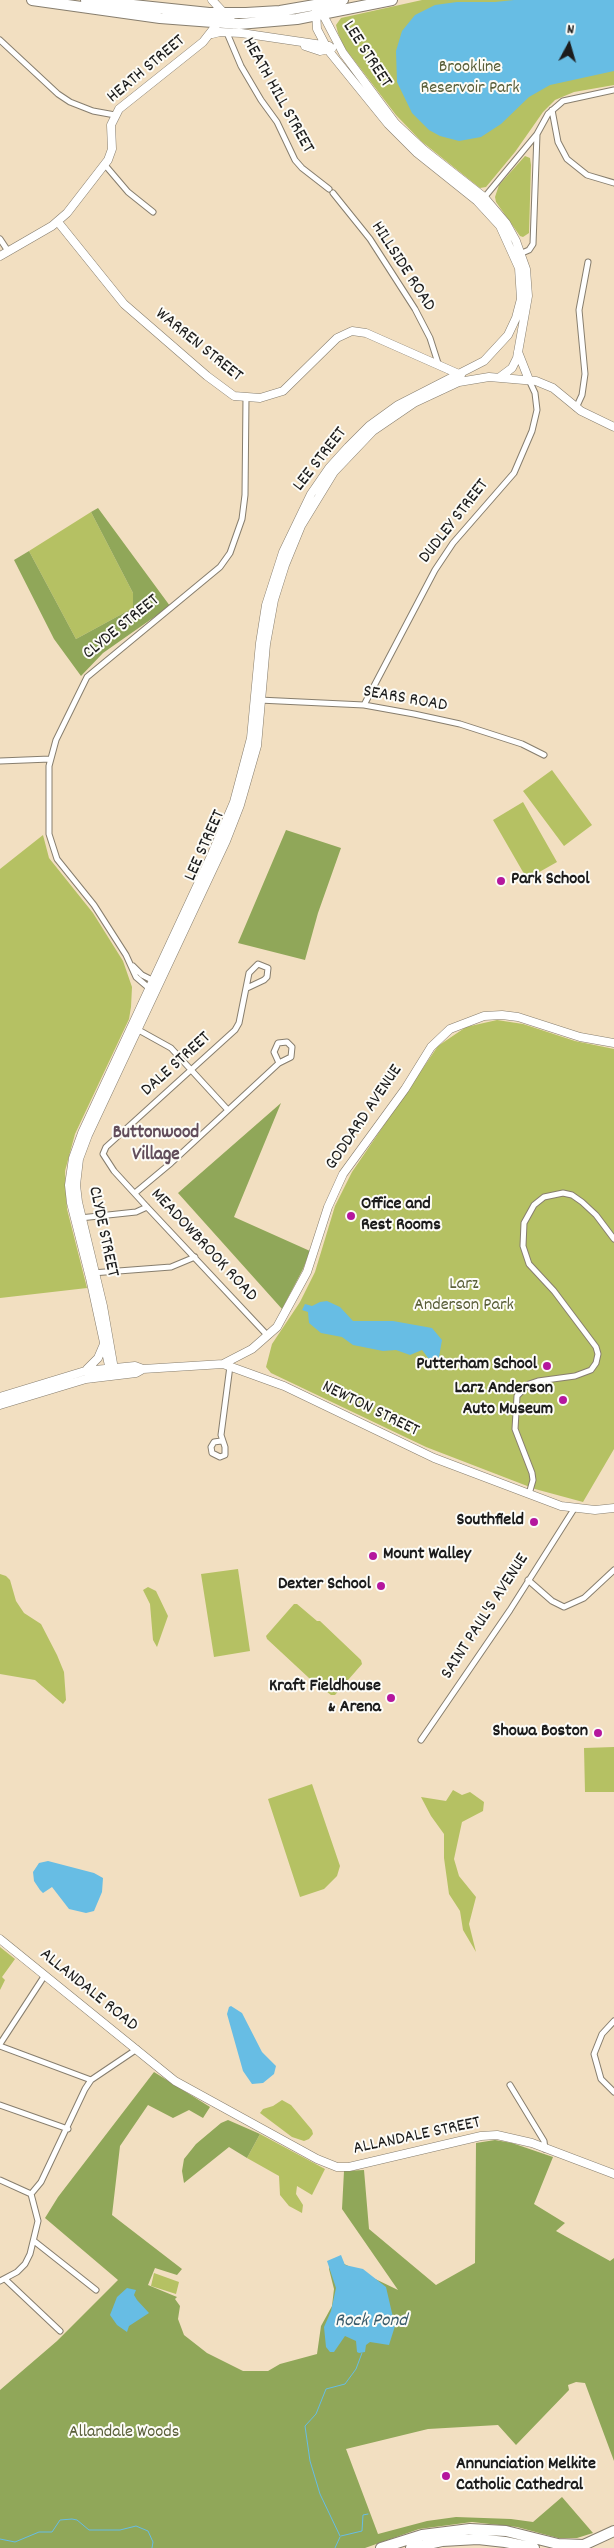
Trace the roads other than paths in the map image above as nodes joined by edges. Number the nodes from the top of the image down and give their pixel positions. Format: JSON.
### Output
{"nodes":[{"id":1,"x":32,"y":0,"type":"edge"},
{"id":2,"x":86,"y":0,"type":"edge"},
{"id":3,"x":154,"y":0,"type":"edge"},
{"id":4,"x":212,"y":0,"type":"edge"},
{"id":5,"x":343,"y":0,"type":"edge"},
{"id":6,"x":392,"y":0,"type":"edge"},
{"id":7,"x":196,"y":1,"type":"edge"},
{"id":8,"x":130,"y":2,"type":"edge"},
{"id":9,"x":316,"y":5,"type":"junction"},
{"id":10,"x":162,"y":8,"type":"junction"},
{"id":11,"x":190,"y":10,"type":"junction"},
{"id":12,"x":224,"y":13,"type":"junction"},
{"id":13,"x":319,"y":15,"type":"junction"},
{"id":14,"x":219,"y":23,"type":"junction"},
{"id":15,"x":234,"y":24,"type":"junction"},
{"id":16,"x":227,"y":33,"type":"junction"},
{"id":17,"x":210,"y":35,"type":"junction"},
{"id":18,"x":0,"y":40,"type":"edge"},
{"id":19,"x":203,"y":42,"type":"junction"},
{"id":20,"x":338,"y":45,"type":"junction"},
{"id":21,"x":326,"y":48,"type":"junction"},
{"id":22,"x":614,"y":90,"type":"edge"},
{"id":23,"x":552,"y":110,"type":"junction"},
{"id":24,"x":115,"y":115,"type":"junction"},
{"id":25,"x":537,"y":134,"type":"junction"},
{"id":26,"x":105,"y":165,"type":"junction"},
{"id":27,"x":614,"y":183,"type":"edge"},
{"id":28,"x":331,"y":191,"type":"joint"},
{"id":29,"x":484,"y":197,"type":"junction"},
{"id":30,"x":483,"y":207,"type":"junction"},
{"id":31,"x":153,"y":212,"type":"dead end"},
{"id":32,"x":58,"y":222,"type":"junction"},
{"id":33,"x":0,"y":239,"type":"edge"},
{"id":34,"x":8,"y":251,"type":"junction"},
{"id":35,"x":522,"y":253,"type":"junction"},
{"id":36,"x":0,"y":256,"type":"edge"},
{"id":37,"x":588,"y":262,"type":"dead end"},
{"id":38,"x":505,"y":339,"type":"junction"},
{"id":39,"x":519,"y":349,"type":"junction"},
{"id":40,"x":486,"y":359,"type":"junction"},
{"id":41,"x":438,"y":362,"type":"junction"},
{"id":42,"x":460,"y":374,"type":"junction"},
{"id":43,"x":485,"y":377,"type":"junction"},
{"id":44,"x":500,"y":377,"type":"junction"},
{"id":45,"x":529,"y":380,"type":"junction"},
{"id":46,"x":246,"y":398,"type":"junction"},
{"id":47,"x":576,"y":408,"type":"junction"},
{"id":48,"x":614,"y":426,"type":"edge"},
{"id":49,"x":259,"y":700,"type":"junction"},
{"id":50,"x":364,"y":705,"type":"junction"},
{"id":51,"x":544,"y":755,"type":"dead end"},
{"id":52,"x":50,"y":759,"type":"junction"},
{"id":53,"x":0,"y":761,"type":"edge"},
{"id":54,"x":132,"y":965,"type":"junction"},
{"id":55,"x":154,"y":986,"type":"junction"},
{"id":56,"x":247,"y":988,"type":"junction"},
{"id":57,"x":134,"y":1028,"type":"junction"},
{"id":58,"x":614,"y":1043,"type":"edge"},
{"id":59,"x":279,"y":1063,"type":"dead end"},
{"id":60,"x":193,"y":1069,"type":"junction"},
{"id":61,"x":227,"y":1109,"type":"junction"},
{"id":62,"x":105,"y":1150,"type":"joint"},
{"id":63,"x":135,"y":1193,"type":"junction"},
{"id":64,"x":147,"y":1207,"type":"junction"},
{"id":65,"x":78,"y":1218,"type":"junction"},
{"id":66,"x":614,"y":1239,"type":"edge"},
{"id":67,"x":195,"y":1257,"type":"junction"},
{"id":68,"x":92,"y":1273,"type":"junction"},
{"id":69,"x":268,"y":1336,"type":"junction"},
{"id":70,"x":104,"y":1343,"type":"junction"},
{"id":71,"x":227,"y":1364,"type":"junction"},
{"id":72,"x":85,"y":1371,"type":"junction"},
{"id":73,"x":112,"y":1371,"type":"junction"},
{"id":74,"x":0,"y":1397,"type":"edge"},
{"id":75,"x":0,"y":1405,"type":"edge"},
{"id":76,"x":221,"y":1440,"type":"dead end"},
{"id":77,"x":530,"y":1494,"type":"junction"},
{"id":78,"x":614,"y":1508,"type":"edge"},
{"id":79,"x":576,"y":1509,"type":"junction"},
{"id":80,"x":614,"y":1570,"type":"edge"},
{"id":81,"x":528,"y":1580,"type":"junction"},
{"id":82,"x":421,"y":1740,"type":"dead end"},
{"id":83,"x":0,"y":1939,"type":"edge"},
{"id":84,"x":45,"y":1975,"type":"junction"},
{"id":85,"x":614,"y":2022,"type":"edge"},
{"id":86,"x":0,"y":2045,"type":"edge"},
{"id":87,"x":136,"y":2049,"type":"junction"},
{"id":88,"x":157,"y":2066,"type":"joint"},
{"id":89,"x":91,"y":2080,"type":"junction"},
{"id":90,"x":510,"y":2085,"type":"dead end"},
{"id":91,"x":614,"y":2092,"type":"edge"},
{"id":92,"x":0,"y":2105,"type":"edge"},
{"id":93,"x":68,"y":2129,"type":"junction"},
{"id":94,"x":545,"y":2149,"type":"junction"},
{"id":95,"x":614,"y":2174,"type":"edge"},
{"id":96,"x":0,"y":2180,"type":"edge"},
{"id":97,"x":31,"y":2194,"type":"junction"},
{"id":98,"x":34,"y":2241,"type":"junction"},
{"id":99,"x":3,"y":2280,"type":"edge"},
{"id":100,"x":96,"y":2290,"type":"dead end"},
{"id":101,"x":60,"y":2331,"type":"dead end"},
{"id":102,"x":614,"y":2531,"type":"edge"},
{"id":103,"x":614,"y":2538,"type":"edge"},
{"id":104,"x":584,"y":2547,"type":"edge"},
{"id":105,"x":381,"y":2548,"type":"edge"},
{"id":106,"x":411,"y":2548,"type":"edge"},
{"id":107,"x":534,"y":2548,"type":"edge"}],
"edges":[{"from":1,"to":14,"type":"highway"},
{"from":2,"to":8,"type":"highway"},
{"from":3,"to":10,"type":"main road"},
{"from":4,"to":12,"type":"main road"},
{"from":5,"to":9,"type":"highway"},
{"from":6,"to":13,"type":"highway"},
{"from":7,"to":11,"type":"highway"},
{"from":8,"to":10,"type":"highway"},
{"from":9,"to":12,"type":"highway"},
{"from":9,"to":13,"type":"main road","name":"LEE STREET"},
{"from":10,"to":11,"type":"highway"},
{"from":11,"to":12,"type":"highway"},
{"from":12,"to":14,"type":"main road","name":"HEATH STREET"},
{"from":12,"to":15,"type":"main road"},
{"from":13,"to":15,"type":"highway"},
{"from":13,"to":20,"type":"main road","name":"LEE STREET"},
{"from":13,"to":21,"type":"main road","name":"LEE STREET"},
{"from":14,"to":15,"type":"highway"},
{"from":14,"to":17,"type":"main road","name":"HEATH STREET"},
{"from":16,"to":17,"type":"main road"},
{"from":16,"to":19,"type":"main road"},
{"from":16,"to":21,"type":"main road"},
{"from":16,"to":28,"type":"street","name":"HEATH HILL STREET"},
{"from":17,"to":19,"type":"main road","name":"HEATH STREET"},
{"from":18,"to":24,"type":"street"},
{"from":19,"to":24,"type":"main road","name":"HEATH STREET"},
{"from":20,"to":21,"type":"main road"},
{"from":20,"to":29,"type":"main road","name":"LEE STREET"},
{"from":21,"to":30,"type":"main road","name":"LEE STREET"},
{"from":22,"to":23,"type":"street"},
{"from":23,"to":25,"type":"street"},
{"from":23,"to":27,"type":"street"},
{"from":24,"to":26,"type":"main road","name":"HEATH STREET"},
{"from":25,"to":29,"type":"street"},
{"from":25,"to":35,"type":"street"},
{"from":26,"to":31,"type":"street"},
{"from":26,"to":32,"type":"main road","name":"HEATH STREET"},
{"from":28,"to":41,"type":"street","name":"HILLSIDE ROAD"},
{"from":29,"to":30,"type":"street"},
{"from":29,"to":35,"type":"main road","name":"LEE STREET"},
{"from":30,"to":38,"type":"main road","name":"LEE STREET"},
{"from":32,"to":34,"type":"main road","name":"HEATH STREET"},
{"from":32,"to":46,"type":"main road","name":"WARREN STREET"},
{"from":33,"to":34,"type":"street"},
{"from":34,"to":36,"type":"main road","name":"HEATH STREET"},
{"from":35,"to":39,"type":"main road","name":"LEE STREET"},
{"from":37,"to":47,"type":"street"},
{"from":38,"to":39,"type":"main road"},
{"from":38,"to":40,"type":"main road","name":"LEE STREET"},
{"from":39,"to":44,"type":"main road","name":"LEE STREET"},
{"from":39,"to":45,"type":"main road","name":"DUDLEY STREET"},
{"from":40,"to":42,"type":"main road","name":"LEE STREET"},
{"from":40,"to":43,"type":"main road"},
{"from":41,"to":42,"type":"main road","name":"WARREN STREET"},
{"from":41,"to":46,"type":"main road","name":"WARREN STREET"},
{"from":42,"to":43,"type":"main road","name":"WARREN STREET"},
{"from":42,"to":49,"type":"main road","name":"LEE STREET"},
{"from":43,"to":44,"type":"main road","name":"LEE STREET"},
{"from":43,"to":49,"type":"main road","name":"LEE STREET"},
{"from":44,"to":45,"type":"main road"},
{"from":45,"to":47,"type":"main road"},
{"from":45,"to":50,"type":"street","name":"DUDLEY STREET"},
{"from":46,"to":52,"type":"street","name":"CLYDE STREET"},
{"from":47,"to":48,"type":"main road"},
{"from":49,"to":50,"type":"street","name":"SEARS ROAD"},
{"from":49,"to":55,"type":"main road","name":"LEE STREET"},
{"from":50,"to":51,"type":"street","name":"SEARS ROAD"},
{"from":52,"to":53,"type":"street"},
{"from":52,"to":54,"type":"street","name":"CLYDE STREET"},
{"from":54,"to":55,"type":"street","name":"CLYDE STREET"},
{"from":54,"to":55,"type":"street","name":"CLYDE STREET"},
{"from":55,"to":57,"type":"main road","name":"CLYDE STREET"},
{"from":56,"to":56,"type":"street","name":"DALE STREET"},
{"from":56,"to":60,"type":"street","name":"DALE STREET"},
{"from":57,"to":60,"type":"street"},
{"from":57,"to":65,"type":"main road","name":"CLYDE STREET"},
{"from":58,"to":69,"type":"main road","name":"GODDARD AVENUE"},
{"from":59,"to":61,"type":"street"},
{"from":60,"to":61,"type":"street"},
{"from":60,"to":62,"type":"street","name":"DALE STREET"},
{"from":61,"to":63,"type":"street"},
{"from":62,"to":63,"type":"street","name":"MEADOWBROOK ROAD"},
{"from":63,"to":64,"type":"street","name":"MEADOWBROOK ROAD"},
{"from":64,"to":65,"type":"street"},
{"from":64,"to":67,"type":"street","name":"MEADOWBROOK ROAD"},
{"from":65,"to":68,"type":"main road","name":"CLYDE STREET"},
{"from":66,"to":77,"type":"street"},
{"from":67,"to":68,"type":"street"},
{"from":67,"to":69,"type":"street","name":"MEADOWBROOK ROAD"},
{"from":68,"to":70,"type":"main road","name":"CLYDE STREET"},
{"from":68,"to":73,"type":"main road","name":"CLYDE STREET"},
{"from":69,"to":71,"type":"main road","name":"GODDARD AVENUE"},
{"from":70,"to":72,"type":"main road"},
{"from":70,"to":73,"type":"main road","name":"CLYDE STREET"},
{"from":71,"to":73,"type":"main road","name":"NEWTON STREET"},
{"from":71,"to":76,"type":"street"},
{"from":71,"to":77,"type":"main road","name":"NEWTON STREET"},
{"from":72,"to":73,"type":"main road","name":"NEWTON STREET"},
{"from":72,"to":74,"type":"main road","name":"NEWTON STREET"},
{"from":73,"to":75,"type":"main road","name":"NEWTON STREET"},
{"from":77,"to":79,"type":"main road","name":"NEWTON STREET"},
{"from":78,"to":79,"type":"main road"},
{"from":79,"to":81,"type":"street","name":"SAINT PAUL'S AVENUE"},
{"from":80,"to":81,"type":"street"},
{"from":81,"to":82,"type":"street","name":"SAINT PAUL'S AVENUE"},
{"from":83,"to":84,"type":"main road","name":"ALLANDALE ROAD"},
{"from":84,"to":86,"type":"street"},
{"from":84,"to":87,"type":"main road","name":"ALLANDALE ROAD"},
{"from":85,"to":91,"type":"street"},
{"from":86,"to":89,"type":"street"},
{"from":87,"to":88,"type":"main road","name":"ALLANDALE ROAD"},
{"from":87,"to":89,"type":"street"},
{"from":88,"to":94,"type":"main road","name":"ALLANDALE STREET"},
{"from":89,"to":93,"type":"street"},
{"from":90,"to":94,"type":"street"},
{"from":92,"to":93,"type":"street"},
{"from":93,"to":97,"type":"street"},
{"from":94,"to":95,"type":"main road","name":"ALLANDALE STREET"},
{"from":96,"to":97,"type":"street"},
{"from":97,"to":98,"type":"street"},
{"from":98,"to":99,"type":"street"},
{"from":98,"to":100,"type":"street"},
{"from":99,"to":101,"type":"street"},
{"from":102,"to":104,"type":"highway"},
{"from":103,"to":104,"type":"highway"},
{"from":104,"to":105,"type":"highway"},
{"from":106,"to":107,"type":"highway"}]}
